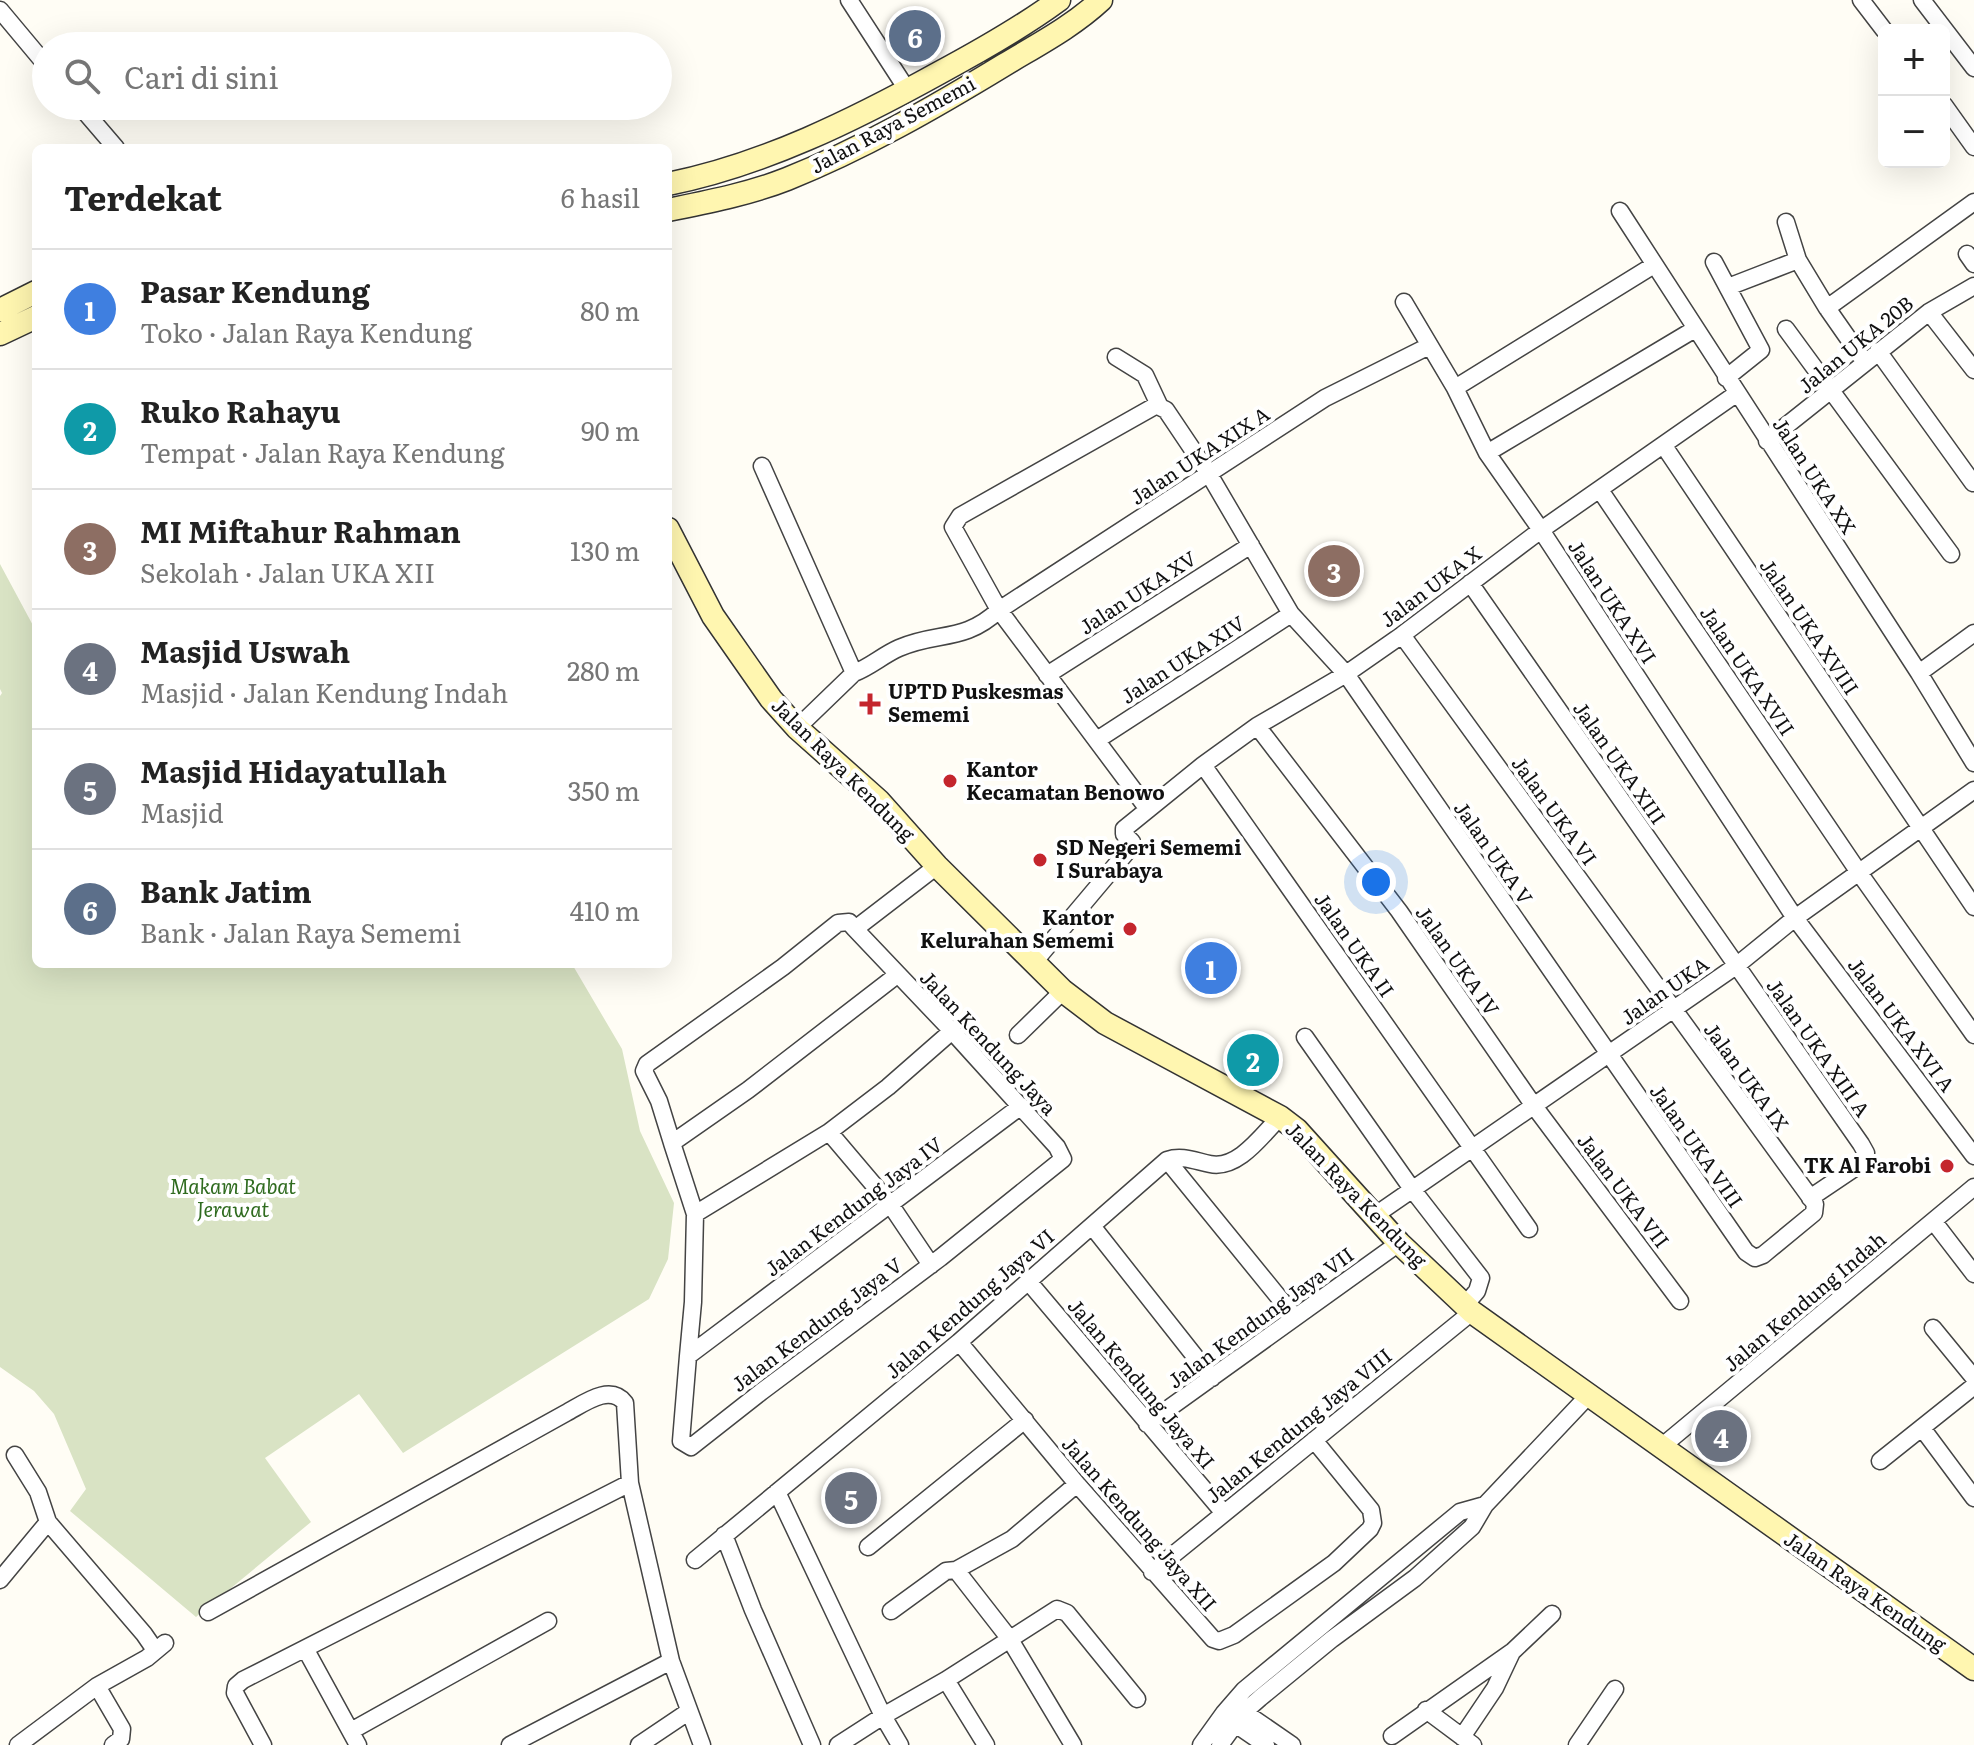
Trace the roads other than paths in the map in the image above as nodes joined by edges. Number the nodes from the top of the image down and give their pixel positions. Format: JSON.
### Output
{"nodes":[{"id":1,"x":849,"y":0,"type":"edge"},
{"id":2,"x":1059,"y":0,"type":"edge"},
{"id":3,"x":1101,"y":0,"type":"edge"},
{"id":4,"x":1861,"y":0,"type":"edge"},
{"id":5,"x":1922,"y":0,"type":"edge"},
{"id":6,"x":0,"y":10,"type":"edge"},
{"id":7,"x":1879,"y":24,"type":"edge"},
{"id":8,"x":992,"y":44,"type":"junction"},
{"id":9,"x":32,"y":48,"type":"edge"},
{"id":10,"x":1005,"y":64,"type":"junction"},
{"id":11,"x":1974,"y":68,"type":"edge"},
{"id":12,"x":908,"y":91,"type":"junction"},
{"id":13,"x":1950,"y":115,"type":"edge"},
{"id":14,"x":92,"y":120,"type":"edge"},
{"id":15,"x":113,"y":144,"type":"edge"},
{"id":16,"x":1974,"y":147,"type":"edge"},
{"id":17,"x":672,"y":183,"type":"edge"},
{"id":18,"x":672,"y":209,"type":"edge"},
{"id":19,"x":1963,"y":210,"type":"edge"},
{"id":20,"x":1620,"y":211,"type":"dead end"},
{"id":21,"x":1786,"y":222,"type":"dead end"},
{"id":22,"x":1798,"y":260,"type":"junction"},
{"id":23,"x":1714,"y":262,"type":"dead end"},
{"id":24,"x":1654,"y":265,"type":"junction"},
{"id":25,"x":1974,"y":286,"type":"edge"},
{"id":26,"x":1728,"y":287,"type":"junction"},
{"id":27,"x":32,"y":294,"type":"edge"},
{"id":28,"x":1404,"y":302,"type":"dead end"},
{"id":29,"x":1827,"y":308,"type":"junction"},
{"id":30,"x":0,"y":310,"type":"edge"},
{"id":31,"x":1929,"y":312,"type":"junction"},
{"id":32,"x":32,"y":319,"type":"edge"},
{"id":33,"x":1695,"y":329,"type":"junction"},
{"id":34,"x":1786,"y":329,"type":"dead end"},
{"id":35,"x":0,"y":334,"type":"edge"},
{"id":36,"x":1429,"y":346,"type":"junction"},
{"id":37,"x":1871,"y":356,"type":"junction"},
{"id":38,"x":1116,"y":357,"type":"dead end"},
{"id":39,"x":1974,"y":370,"type":"edge"},
{"id":40,"x":1726,"y":378,"type":"junction"},
{"id":41,"x":1455,"y":388,"type":"junction"},
{"id":42,"x":1831,"y":391,"type":"junction"},
{"id":43,"x":1736,"y":394,"type":"junction"},
{"id":44,"x":1160,"y":407,"type":"junction"},
{"id":45,"x":1767,"y":441,"type":"junction"},
{"id":46,"x":1664,"y":446,"type":"junction"},
{"id":47,"x":1487,"y":453,"type":"junction"},
{"id":48,"x":762,"y":466,"type":"dead end"},
{"id":49,"x":1209,"y":474,"type":"junction"},
{"id":50,"x":1973,"y":483,"type":"edge"},
{"id":51,"x":1600,"y":490,"type":"junction"},
{"id":52,"x":1541,"y":530,"type":"junction"},
{"id":53,"x":672,"y":537,"type":"edge"},
{"id":54,"x":1251,"y":545,"type":"junction"},
{"id":55,"x":1951,"y":554,"type":"dead end"},
{"id":56,"x":1470,"y":583,"type":"junction"},
{"id":57,"x":999,"y":610,"type":"junction"},
{"id":58,"x":1291,"y":614,"type":"junction"},
{"id":59,"x":1974,"y":633,"type":"edge"},
{"id":60,"x":1402,"y":635,"type":"junction"},
{"id":61,"x":854,"y":673,"type":"junction"},
{"id":62,"x":1919,"y":673,"type":"junction"},
{"id":63,"x":1346,"y":674,"type":"junction"},
{"id":64,"x":1047,"y":675,"type":"junction"},
{"id":65,"x":1257,"y":726,"type":"junction"},
{"id":66,"x":797,"y":728,"type":"junction"},
{"id":67,"x":1097,"y":740,"type":"junction"},
{"id":68,"x":1974,"y":763,"type":"edge"},
{"id":69,"x":1203,"y":765,"type":"junction"},
{"id":70,"x":1974,"y":790,"type":"edge"},
{"id":71,"x":1147,"y":808,"type":"junction"},
{"id":72,"x":1922,"y":830,"type":"junction"},
{"id":73,"x":937,"y":866,"type":"junction"},
{"id":74,"x":1860,"y":874,"type":"junction"},
{"id":75,"x":1974,"y":907,"type":"edge"},
{"id":76,"x":1795,"y":918,"type":"junction"},
{"id":77,"x":855,"y":929,"type":"junction"},
{"id":78,"x":1035,"y":961,"type":"junction"},
{"id":79,"x":1736,"y":966,"type":"junction"},
{"id":80,"x":897,"y":975,"type":"junction"},
{"id":81,"x":1063,"y":991,"type":"junction"},
{"id":82,"x":1672,"y":1010,"type":"junction"},
{"id":83,"x":952,"y":1031,"type":"junction"},
{"id":84,"x":1018,"y":1035,"type":"dead end"},
{"id":85,"x":1974,"y":1035,"type":"edge"},
{"id":86,"x":1305,"y":1037,"type":"dead end"},
{"id":87,"x":1608,"y":1055,"type":"junction"},
{"id":88,"x":1021,"y":1106,"type":"junction"},
{"id":89,"x":1534,"y":1106,"type":"junction"},
{"id":90,"x":1280,"y":1117,"type":"junction"},
{"id":91,"x":829,"y":1132,"type":"junction"},
{"id":92,"x":672,"y":1143,"type":"junction"},
{"id":93,"x":1472,"y":1148,"type":"junction"},
{"id":94,"x":1063,"y":1155,"type":"joint"},
{"id":95,"x":1974,"y":1156,"type":"edge"},
{"id":96,"x":1167,"y":1160,"type":"junction"},
{"id":97,"x":1974,"y":1187,"type":"edge"},
{"id":98,"x":1412,"y":1189,"type":"junction"},
{"id":99,"x":1813,"y":1202,"type":"junction"},
{"id":100,"x":890,"y":1204,"type":"junction"},
{"id":101,"x":695,"y":1214,"type":"junction"},
{"id":102,"x":1374,"y":1216,"type":"junction"},
{"id":103,"x":1934,"y":1222,"type":"junction"},
{"id":104,"x":1092,"y":1226,"type":"junction"},
{"id":105,"x":1529,"y":1229,"type":"dead end"},
{"id":106,"x":1399,"y":1243,"type":"junction"},
{"id":107,"x":931,"y":1265,"type":"junction"},
{"id":108,"x":1974,"y":1274,"type":"edge"},
{"id":109,"x":1028,"y":1281,"type":"junction"},
{"id":110,"x":1680,"y":1301,"type":"dead end"},
{"id":111,"x":1469,"y":1309,"type":"junction"},
{"id":112,"x":1294,"y":1316,"type":"junction"},
{"id":113,"x":1933,"y":1328,"type":"dead end"},
{"id":114,"x":959,"y":1342,"type":"junction"},
{"id":115,"x":688,"y":1356,"type":"junction"},
{"id":116,"x":1212,"y":1378,"type":"junction"},
{"id":117,"x":1974,"y":1378,"type":"edge"},
{"id":118,"x":1974,"y":1386,"type":"edge"},
{"id":119,"x":1588,"y":1396,"type":"junction"},
{"id":120,"x":1025,"y":1420,"type":"junction"},
{"id":121,"x":1147,"y":1424,"type":"junction"},
{"id":122,"x":1922,"y":1428,"type":"junction"},
{"id":123,"x":1314,"y":1440,"type":"junction"},
{"id":124,"x":1660,"y":1448,"type":"junction"},
{"id":125,"x":15,"y":1455,"type":"dead end"},
{"id":126,"x":1880,"y":1461,"type":"dead end"},
{"id":127,"x":630,"y":1483,"type":"junction"},
{"id":128,"x":1077,"y":1484,"type":"junction"},
{"id":129,"x":777,"y":1492,"type":"junction"},
{"id":130,"x":1974,"y":1498,"type":"edge"},
{"id":131,"x":1223,"y":1512,"type":"junction"},
{"id":132,"x":48,"y":1522,"type":"junction"},
{"id":133,"x":724,"y":1535,"type":"junction"},
{"id":134,"x":868,"y":1547,"type":"dead end"},
{"id":135,"x":695,"y":1560,"type":"dead end"},
{"id":136,"x":956,"y":1570,"type":"junction"},
{"id":137,"x":1152,"y":1572,"type":"junction"},
{"id":138,"x":0,"y":1580,"type":"edge"},
{"id":139,"x":891,"y":1611,"type":"dead end"},
{"id":140,"x":208,"y":1612,"type":"dead end"},
{"id":141,"x":1552,"y":1614,"type":"dead end"},
{"id":142,"x":548,"y":1621,"type":"dead end"},
{"id":143,"x":1328,"y":1632,"type":"junction"},
{"id":144,"x":1009,"y":1638,"type":"junction"},
{"id":145,"x":306,"y":1650,"type":"junction"},
{"id":146,"x":1513,"y":1651,"type":"junction"},
{"id":147,"x":671,"y":1661,"type":"junction"},
{"id":148,"x":1974,"y":1669,"type":"edge"},
{"id":149,"x":946,"y":1680,"type":"junction"},
{"id":150,"x":97,"y":1686,"type":"junction"},
{"id":151,"x":1615,"y":1689,"type":"dead end"},
{"id":152,"x":1137,"y":1699,"type":"dead end"},
{"id":153,"x":1426,"y":1710,"type":"junction"},
{"id":154,"x":688,"y":1712,"type":"junction"},
{"id":155,"x":883,"y":1716,"type":"junction"},
{"id":156,"x":1239,"y":1718,"type":"junction"},
{"id":157,"x":1392,"y":1736,"type":"dead end"},
{"id":158,"x":354,"y":1738,"type":"edge"},
{"id":159,"x":1467,"y":1741,"type":"edge"},
{"id":160,"x":120,"y":1743,"type":"edge"},
{"id":161,"x":18,"y":1745,"type":"edge"},
{"id":162,"x":263,"y":1745,"type":"edge"},
{"id":163,"x":510,"y":1745,"type":"edge"},
{"id":164,"x":639,"y":1745,"type":"edge"},
{"id":165,"x":702,"y":1745,"type":"edge"},
{"id":166,"x":812,"y":1745,"type":"edge"},
{"id":167,"x":838,"y":1745,"type":"edge"},
{"id":168,"x":900,"y":1745,"type":"edge"},
{"id":169,"x":986,"y":1745,"type":"edge"},
{"id":170,"x":1073,"y":1745,"type":"edge"},
{"id":171,"x":1201,"y":1745,"type":"edge"},
{"id":172,"x":1220,"y":1745,"type":"edge"},
{"id":173,"x":1266,"y":1745,"type":"edge"},
{"id":174,"x":1292,"y":1745,"type":"edge"},
{"id":175,"x":1577,"y":1745,"type":"edge"}],
"edges":[{"from":1,"to":12,"type":"street"},
{"from":2,"to":8,"type":"main road","name":"Jalan Raya Sememi"},
{"from":3,"to":10,"type":"main road","name":"Jalan Raya Sememi"},
{"from":4,"to":7,"type":"street"},
{"from":5,"to":11,"type":"street"},
{"from":6,"to":9,"type":"street"},
{"from":8,"to":10,"type":"main road"},
{"from":8,"to":12,"type":"main road","name":"Jalan Raya Sememi"},
{"from":10,"to":18,"type":"main road","name":"Jalan Raya Sememi"},
{"from":12,"to":17,"type":"main road","name":"Jalan Raya Sememi"},
{"from":13,"to":16,"type":"street"},
{"from":14,"to":15,"type":"street"},
{"from":19,"to":29,"type":"street"},
{"from":20,"to":24,"type":"street","name":"Jalan UKA XX"},
{"from":21,"to":22,"type":"street"},
{"from":22,"to":26,"type":"street"},
{"from":22,"to":29,"type":"street"},
{"from":23,"to":26,"type":"street"},
{"from":24,"to":33,"type":"street","name":"Jalan UKA XX"},
{"from":24,"to":41,"type":"street"},
{"from":25,"to":31,"type":"street","name":"Jalan UKA 20B"},
{"from":26,"to":40,"type":"street"},
{"from":27,"to":30,"type":"main road"},
{"from":28,"to":36,"type":"street","name":"Jalan UKA XVI"},
{"from":29,"to":37,"type":"street"},
{"from":31,"to":37,"type":"street","name":"Jalan UKA 20B"},
{"from":31,"to":39,"type":"street"},
{"from":32,"to":35,"type":"main road"},
{"from":33,"to":40,"type":"street","name":"Jalan UKA XX"},
{"from":33,"to":47,"type":"street"},
{"from":34,"to":42,"type":"street"},
{"from":36,"to":41,"type":"street","name":"Jalan UKA XVI"},
{"from":36,"to":49,"type":"street","name":"Jalan UKA XIX A"},
{"from":37,"to":42,"type":"street","name":"Jalan UKA 20B"},
{"from":37,"to":50,"type":"street"},
{"from":38,"to":44,"type":"street","name":"Jalan UKA V"},
{"from":40,"to":43,"type":"street","name":"Jalan UKA XX"},
{"from":41,"to":47,"type":"street","name":"Jalan UKA XVI"},
{"from":42,"to":45,"type":"street","name":"Jalan UKA 20B"},
{"from":42,"to":55,"type":"street"},
{"from":43,"to":45,"type":"street","name":"Jalan UKA XX"},
{"from":43,"to":46,"type":"street","name":"Jalan UKA X"},
{"from":44,"to":49,"type":"street","name":"Jalan UKA V"},
{"from":44,"to":57,"type":"street"},
{"from":45,"to":62,"type":"street","name":"Jalan UKA XX"},
{"from":46,"to":51,"type":"street","name":"Jalan UKA X"},
{"from":46,"to":72,"type":"street","name":"Jalan UKA XVIII"},
{"from":47,"to":52,"type":"street","name":"Jalan UKA XVI"},
{"from":48,"to":61,"type":"street"},
{"from":49,"to":54,"type":"street","name":"Jalan UKA V"},
{"from":49,"to":57,"type":"street","name":"Jalan UKA XIX A"},
{"from":51,"to":52,"type":"street","name":"Jalan UKA X"},
{"from":51,"to":74,"type":"street","name":"Jalan UKA XVII"},
{"from":52,"to":56,"type":"street","name":"Jalan UKA X"},
{"from":52,"to":76,"type":"street","name":"Jalan UKA XVI"},
{"from":53,"to":66,"type":"main road","name":"Jalan Raya Kendung"},
{"from":54,"to":58,"type":"street","name":"Jalan UKA V"},
{"from":54,"to":64,"type":"street","name":"Jalan UKA XV"},
{"from":56,"to":60,"type":"street","name":"Jalan UKA X"},
{"from":56,"to":79,"type":"street","name":"Jalan UKA XIII"},
{"from":57,"to":61,"type":"street","name":"Jalan UKA XIX A"},
{"from":57,"to":64,"type":"street"},
{"from":58,"to":63,"type":"street","name":"Jalan UKA V"},
{"from":58,"to":67,"type":"street","name":"Jalan UKA XIV"},
{"from":59,"to":62,"type":"street"},
{"from":60,"to":63,"type":"street","name":"Jalan UKA X"},
{"from":60,"to":82,"type":"street","name":"Jalan UKA VI"},
{"from":61,"to":66,"type":"street","name":"Jalan UKA XIX A"},
{"from":62,"to":68,"type":"street","name":"Jalan UKA XX"},
{"from":63,"to":65,"type":"street","name":"Jalan UKA X"},
{"from":63,"to":87,"type":"street","name":"Jalan UKA V"},
{"from":64,"to":67,"type":"street"},
{"from":65,"to":69,"type":"street","name":"Jalan UKA X"},
{"from":65,"to":89,"type":"street","name":"Jalan UKA IV"},
{"from":66,"to":73,"type":"main road","name":"Jalan Raya Kendung"},
{"from":67,"to":71,"type":"street"},
{"from":69,"to":71,"type":"street","name":"Jalan UKA X"},
{"from":69,"to":93,"type":"street","name":"Jalan UKA II"},
{"from":70,"to":72,"type":"street","name":"Jalan UKA"},
{"from":71,"to":78,"type":"street","name":"Jalan UKA X"},
{"from":72,"to":74,"type":"street","name":"Jalan UKA"},
{"from":72,"to":75,"type":"street","name":"Jalan UKA XVIII"},
{"from":73,"to":77,"type":"street"},
{"from":73,"to":78,"type":"main road","name":"Jalan Raya Kendung"},
{"from":74,"to":76,"type":"street","name":"Jalan UKA"},
{"from":74,"to":85,"type":"street","name":"Jalan UKA XVII"},
{"from":76,"to":79,"type":"street","name":"Jalan UKA"},
{"from":76,"to":95,"type":"street","name":"Jalan UKA XVI A"},
{"from":77,"to":80,"type":"street","name":"Jalan Kendung Jaya"},
{"from":77,"to":92,"type":"street"},
{"from":78,"to":81,"type":"main road","name":"Jalan Raya Kendung"},
{"from":79,"to":82,"type":"street","name":"Jalan UKA"},
{"from":79,"to":99,"type":"street","name":"Jalan UKA XIII A"},
{"from":80,"to":83,"type":"street","name":"Jalan Kendung Jaya"},
{"from":80,"to":92,"type":"street"},
{"from":81,"to":84,"type":"street"},
{"from":81,"to":90,"type":"main road","name":"Jalan Raya Kendung"},
{"from":82,"to":87,"type":"street","name":"Jalan UKA"},
{"from":82,"to":99,"type":"street","name":"Jalan UKA IX"},
{"from":83,"to":88,"type":"street","name":"Jalan Kendung Jaya"},
{"from":83,"to":91,"type":"street"},
{"from":86,"to":98,"type":"street"},
{"from":87,"to":89,"type":"street","name":"Jalan UKA"},
{"from":87,"to":99,"type":"street","name":"Jalan UKA VIII"},
{"from":88,"to":94,"type":"street","name":"Jalan Kendung Jaya"},
{"from":88,"to":100,"type":"street","name":"Jalan Kendung Jaya IV"},
{"from":89,"to":93,"type":"street","name":"Jalan UKA"},
{"from":89,"to":110,"type":"street","name":"Jalan UKA VII"},
{"from":90,"to":96,"type":"street"},
{"from":90,"to":102,"type":"main road","name":"Jalan Raya Kendung"},
{"from":91,"to":100,"type":"street"},
{"from":91,"to":101,"type":"street"},
{"from":92,"to":101,"type":"street"},
{"from":93,"to":98,"type":"street","name":"Jalan UKA"},
{"from":93,"to":105,"type":"street","name":"Jalan UKA II"},
{"from":94,"to":107,"type":"street","name":"Jalan Kendung Jaya V"},
{"from":96,"to":104,"type":"street","name":"Jalan Kendung Jaya VI"},
{"from":96,"to":112,"type":"street"},
{"from":97,"to":103,"type":"street","name":"Jalan Kendung Indah"},
{"from":98,"to":102,"type":"street","name":"Jalan UKA"},
{"from":98,"to":111,"type":"street"},
{"from":100,"to":107,"type":"street"},
{"from":100,"to":115,"type":"street","name":"Jalan Kendung Jaya IV"},
{"from":101,"to":115,"type":"street"},
{"from":102,"to":106,"type":"main road","name":"Jalan Raya Kendung"},
{"from":103,"to":108,"type":"street"},
{"from":103,"to":124,"type":"street","name":"Jalan Kendung Indah"},
{"from":104,"to":109,"type":"street","name":"Jalan Kendung Jaya VI"},
{"from":104,"to":116,"type":"street"},
{"from":106,"to":111,"type":"main road","name":"Jalan Raya Kendung"},
{"from":106,"to":112,"type":"street","name":"Jalan Kendung Jaya VII"},
{"from":107,"to":115,"type":"street","name":"Jalan Kendung Jaya V"},
{"from":109,"to":114,"type":"street","name":"Jalan Kendung Jaya VI"},
{"from":109,"to":121,"type":"street","name":"Jalan Kendung Jaya XI"},
{"from":111,"to":119,"type":"main road","name":"Jalan Raya Kendung"},
{"from":111,"to":123,"type":"street","name":"Jalan Kendung Jaya VIII"},
{"from":112,"to":116,"type":"street","name":"Jalan Kendung Jaya VII"},
{"from":113,"to":117,"type":"street"},
{"from":114,"to":120,"type":"street","name":"Jalan Kendung Jaya XII"},
{"from":114,"to":129,"type":"street","name":"Jalan Kendung Jaya VI"},
{"from":116,"to":121,"type":"street","name":"Jalan Kendung Jaya VII"},
{"from":118,"to":122,"type":"street"},
{"from":119,"to":124,"type":"main road","name":"Jalan Raya Kendung"},
{"from":119,"to":143,"type":"street"},
{"from":120,"to":128,"type":"street","name":"Jalan Kendung Jaya XII"},
{"from":120,"to":134,"type":"street"},
{"from":121,"to":131,"type":"street","name":"Jalan Kendung Jaya XI"},
{"from":122,"to":126,"type":"street"},
{"from":122,"to":130,"type":"street"},
{"from":123,"to":131,"type":"street","name":"Jalan Kendung Jaya VIII"},
{"from":123,"to":137,"type":"street","name":"Jalan Kendung Jaya XII"},
{"from":124,"to":148,"type":"main road","name":"Jalan Raya Kendung"},
{"from":125,"to":132,"type":"street"},
{"from":127,"to":140,"type":"street"},
{"from":127,"to":145,"type":"street"},
{"from":127,"to":147,"type":"street"},
{"from":128,"to":136,"type":"street"},
{"from":128,"to":137,"type":"street","name":"Jalan Kendung Jaya XII"},
{"from":129,"to":133,"type":"street","name":"Jalan Kendung Jaya VI"},
{"from":129,"to":155,"type":"street"},
{"from":131,"to":137,"type":"street","name":"Jalan Kendung Jaya VIII"},
{"from":132,"to":138,"type":"street"},
{"from":132,"to":150,"type":"street"},
{"from":133,"to":135,"type":"street","name":"Jalan Kendung Jaya VI"},
{"from":133,"to":166,"type":"street"},
{"from":136,"to":139,"type":"street"},
{"from":136,"to":144,"type":"street"},
{"from":141,"to":146,"type":"street"},
{"from":142,"to":158,"type":"street"},
{"from":143,"to":156,"type":"street"},
{"from":143,"to":171,"type":"street"},
{"from":144,"to":149,"type":"street"},
{"from":144,"to":152,"type":"street"},
{"from":144,"to":170,"type":"street"},
{"from":145,"to":158,"type":"street"},
{"from":145,"to":162,"type":"street"},
{"from":146,"to":153,"type":"street"},
{"from":146,"to":159,"type":"street"},
{"from":147,"to":154,"type":"street"},
{"from":147,"to":163,"type":"street"},
{"from":149,"to":155,"type":"street"},
{"from":149,"to":169,"type":"street"},
{"from":150,"to":160,"type":"street"},
{"from":150,"to":161,"type":"street"},
{"from":151,"to":175,"type":"street"},
{"from":153,"to":157,"type":"street"},
{"from":153,"to":159,"type":"street"},
{"from":154,"to":164,"type":"street"},
{"from":154,"to":165,"type":"street"},
{"from":155,"to":167,"type":"street"},
{"from":155,"to":168,"type":"street"},
{"from":156,"to":172,"type":"street"},
{"from":156,"to":173,"type":"street"},
{"from":156,"to":174,"type":"street"}]}
